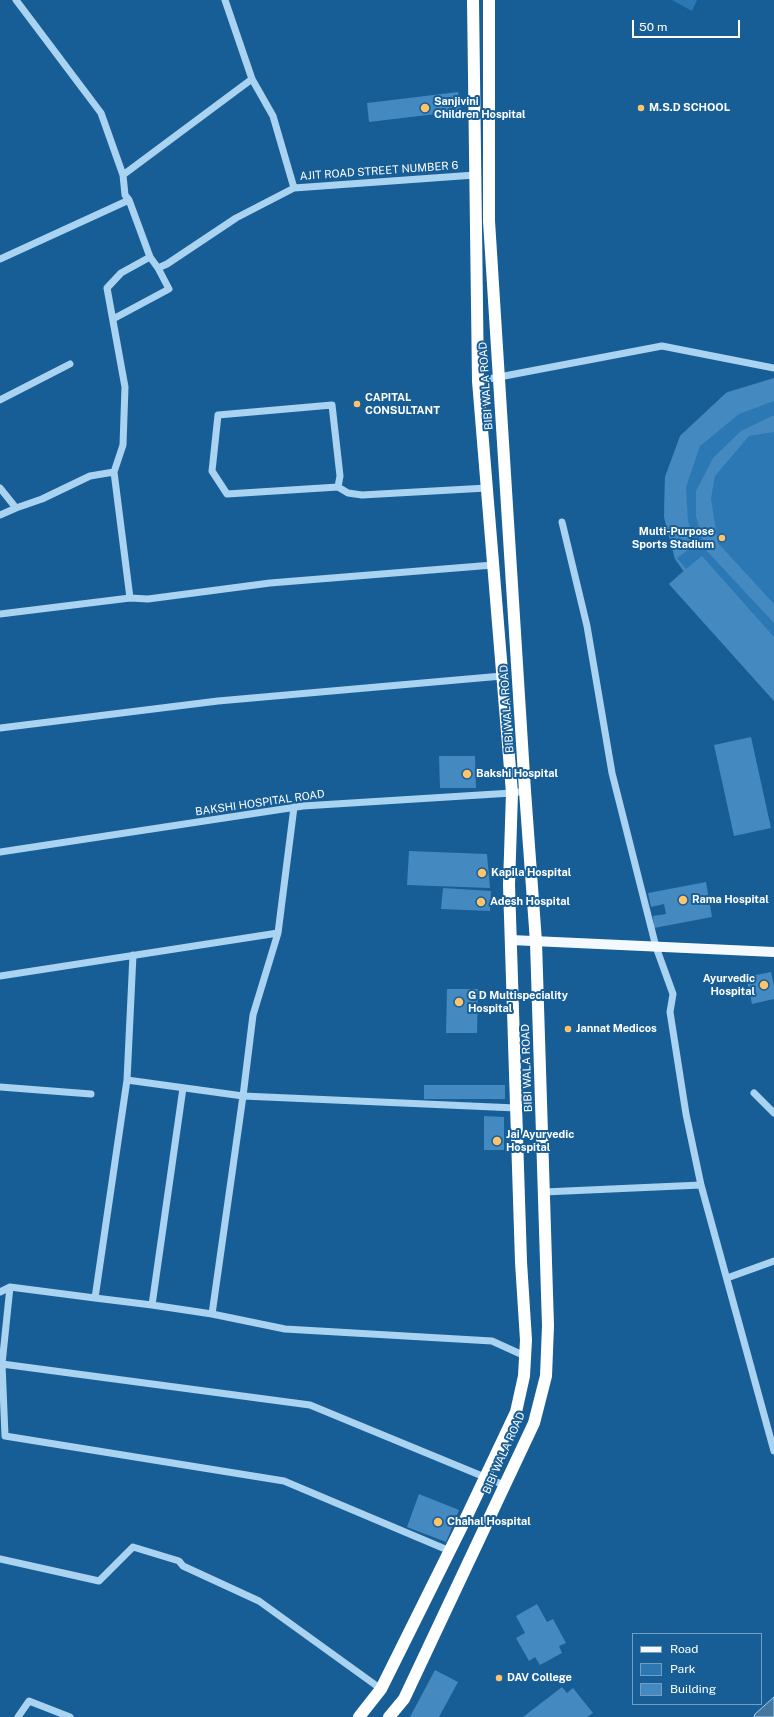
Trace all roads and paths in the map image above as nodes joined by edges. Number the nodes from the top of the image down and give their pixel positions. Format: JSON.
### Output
{"nodes":[{"id":1,"x":16,"y":0,"type":"edge"},
{"id":2,"x":225,"y":0,"type":"edge"},
{"id":3,"x":473,"y":0,"type":"edge"},
{"id":4,"x":489,"y":0,"type":"edge"},
{"id":5,"x":252,"y":79,"type":"junction"},
{"id":6,"x":123,"y":175,"type":"junction"},
{"id":7,"x":475,"y":175,"type":"junction"},
{"id":8,"x":294,"y":188,"type":"junction"},
{"id":9,"x":129,"y":200,"type":"junction"},
{"id":10,"x":150,"y":257,"type":"junction"},
{"id":11,"x":0,"y":259,"type":"edge"},
{"id":12,"x":158,"y":268,"type":"junction"},
{"id":13,"x":113,"y":319,"type":"junction"},
{"id":14,"x":70,"y":364,"type":"dead end"},
{"id":15,"x":774,"y":368,"type":"edge"},
{"id":16,"x":499,"y":377,"type":"junction"},
{"id":17,"x":478,"y":381,"type":"junction"},
{"id":18,"x":0,"y":400,"type":"edge"},
{"id":19,"x":114,"y":472,"type":"junction"},
{"id":20,"x":338,"y":486,"type":"junction"},
{"id":21,"x":0,"y":488,"type":"edge"},
{"id":22,"x":487,"y":488,"type":"junction"},
{"id":23,"x":16,"y":508,"type":"junction"},
{"id":24,"x":0,"y":515,"type":"edge"},
{"id":25,"x":562,"y":522,"type":"dead end"},
{"id":26,"x":493,"y":565,"type":"junction"},
{"id":27,"x":130,"y":598,"type":"junction"},
{"id":28,"x":0,"y":614,"type":"edge"},
{"id":29,"x":502,"y":676,"type":"junction"},
{"id":30,"x":0,"y":728,"type":"edge"},
{"id":31,"x":525,"y":791,"type":"junction"},
{"id":32,"x":512,"y":793,"type":"junction"},
{"id":33,"x":294,"y":807,"type":"junction"},
{"id":34,"x":0,"y":852,"type":"edge"},
{"id":35,"x":278,"y":933,"type":"junction"},
{"id":36,"x":511,"y":940,"type":"junction"},
{"id":37,"x":536,"y":942,"type":"junction"},
{"id":38,"x":656,"y":947,"type":"junction"},
{"id":39,"x":774,"y":952,"type":"edge"},
{"id":40,"x":133,"y":955,"type":"junction"},
{"id":41,"x":0,"y":976,"type":"edge"},
{"id":42,"x":127,"y":1080,"type":"junction"},
{"id":43,"x":0,"y":1087,"type":"edge"},
{"id":44,"x":183,"y":1088,"type":"junction"},
{"id":45,"x":754,"y":1093,"type":"dead end"},
{"id":46,"x":91,"y":1094,"type":"dead end"},
{"id":47,"x":243,"y":1096,"type":"junction"},
{"id":48,"x":516,"y":1108,"type":"junction"},
{"id":49,"x":774,"y":1113,"type":"edge"},
{"id":50,"x":701,"y":1185,"type":"junction"},
{"id":51,"x":544,"y":1192,"type":"junction"},
{"id":52,"x":774,"y":1261,"type":"edge"},
{"id":53,"x":727,"y":1278,"type":"junction"},
{"id":54,"x":10,"y":1288,"type":"junction"},
{"id":55,"x":0,"y":1292,"type":"edge"},
{"id":56,"x":95,"y":1298,"type":"junction"},
{"id":57,"x":152,"y":1304,"type":"junction"},
{"id":58,"x":212,"y":1314,"type":"junction"},
{"id":59,"x":525,"y":1356,"type":"junction"},
{"id":60,"x":1,"y":1363,"type":"edge"},
{"id":61,"x":774,"y":1451,"type":"edge"},
{"id":62,"x":486,"y":1476,"type":"junction"},
{"id":63,"x":504,"y":1485,"type":"junction"},
{"id":64,"x":450,"y":1551,"type":"junction"},
{"id":65,"x":0,"y":1560,"type":"edge"},
{"id":66,"x":381,"y":1689,"type":"junction"},
{"id":67,"x":18,"y":1717,"type":"edge"},
{"id":68,"x":70,"y":1717,"type":"edge"},
{"id":69,"x":359,"y":1717,"type":"edge"},
{"id":70,"x":389,"y":1717,"type":"edge"}],
"edges":[{"from":1,"to":6,"type":"street"},
{"from":2,"to":5,"type":"street"},
{"from":3,"to":7,"type":"highway"},
{"from":4,"to":16,"type":"highway","name":"BIBI WALA ROAD"},
{"from":5,"to":6,"type":"street"},
{"from":5,"to":8,"type":"street"},
{"from":6,"to":9,"type":"street"},
{"from":7,"to":8,"type":"street","name":"AJIT ROAD STREET NUMBER 6"},
{"from":7,"to":17,"type":"highway"},
{"from":8,"to":12,"type":"street","name":"AJIT ROAD STREET NUMBER 6"},
{"from":9,"to":10,"type":"street"},
{"from":9,"to":11,"type":"street"},
{"from":10,"to":12,"type":"street"},
{"from":10,"to":13,"type":"street"},
{"from":12,"to":13,"type":"street"},
{"from":13,"to":19,"type":"street"},
{"from":14,"to":18,"type":"street"},
{"from":15,"to":16,"type":"street"},
{"from":16,"to":17,"type":"street"},
{"from":16,"to":31,"type":"highway","name":"BIBI WALA ROAD"},
{"from":17,"to":22,"type":"highway"},
{"from":19,"to":23,"type":"street"},
{"from":19,"to":27,"type":"street"},
{"from":20,"to":20,"type":"street"},
{"from":20,"to":22,"type":"street"},
{"from":21,"to":23,"type":"street"},
{"from":22,"to":26,"type":"highway"},
{"from":23,"to":24,"type":"street"},
{"from":25,"to":38,"type":"street"},
{"from":26,"to":27,"type":"street"},
{"from":26,"to":29,"type":"highway"},
{"from":27,"to":28,"type":"street"},
{"from":29,"to":30,"type":"street"},
{"from":29,"to":32,"type":"highway"},
{"from":31,"to":32,"type":"street","name":"BAKSHI HOSPITAL ROAD"},
{"from":31,"to":37,"type":"highway","name":"BIBI WALA ROAD"},
{"from":32,"to":33,"type":"street","name":"BAKSHI HOSPITAL ROAD"},
{"from":32,"to":36,"type":"highway"},
{"from":33,"to":34,"type":"street","name":"BAKSHI HOSPITAL ROAD"},
{"from":33,"to":35,"type":"street"},
{"from":35,"to":40,"type":"street"},
{"from":35,"to":47,"type":"street"},
{"from":36,"to":37,"type":"main road"},
{"from":36,"to":48,"type":"highway"},
{"from":37,"to":38,"type":"main road"},
{"from":37,"to":51,"type":"highway","name":"BIBI WALA ROAD"},
{"from":38,"to":39,"type":"main road"},
{"from":38,"to":50,"type":"street"},
{"from":40,"to":41,"type":"street"},
{"from":40,"to":42,"type":"street"},
{"from":42,"to":44,"type":"street"},
{"from":42,"to":56,"type":"street"},
{"from":43,"to":46,"type":"street"},
{"from":44,"to":47,"type":"street"},
{"from":44,"to":57,"type":"street"},
{"from":45,"to":49,"type":"street"},
{"from":47,"to":48,"type":"street"},
{"from":47,"to":58,"type":"street"},
{"from":48,"to":59,"type":"highway"},
{"from":50,"to":51,"type":"street"},
{"from":50,"to":53,"type":"street"},
{"from":51,"to":63,"type":"highway","name":"BIBI WALA ROAD"},
{"from":52,"to":53,"type":"street"},
{"from":53,"to":61,"type":"street"},
{"from":54,"to":55,"type":"street"},
{"from":54,"to":56,"type":"street"},
{"from":54,"to":60,"type":"street"},
{"from":56,"to":57,"type":"street"},
{"from":57,"to":58,"type":"street"},
{"from":58,"to":59,"type":"street"},
{"from":59,"to":62,"type":"highway"},
{"from":60,"to":62,"type":"street"},
{"from":60,"to":64,"type":"street"},
{"from":62,"to":63,"type":"street"},
{"from":62,"to":64,"type":"highway"},
{"from":63,"to":70,"type":"highway","name":"BIBI WALA ROAD"},
{"from":64,"to":66,"type":"highway"},
{"from":65,"to":66,"type":"street"},
{"from":66,"to":69,"type":"highway"},
{"from":67,"to":68,"type":"street"}]}
